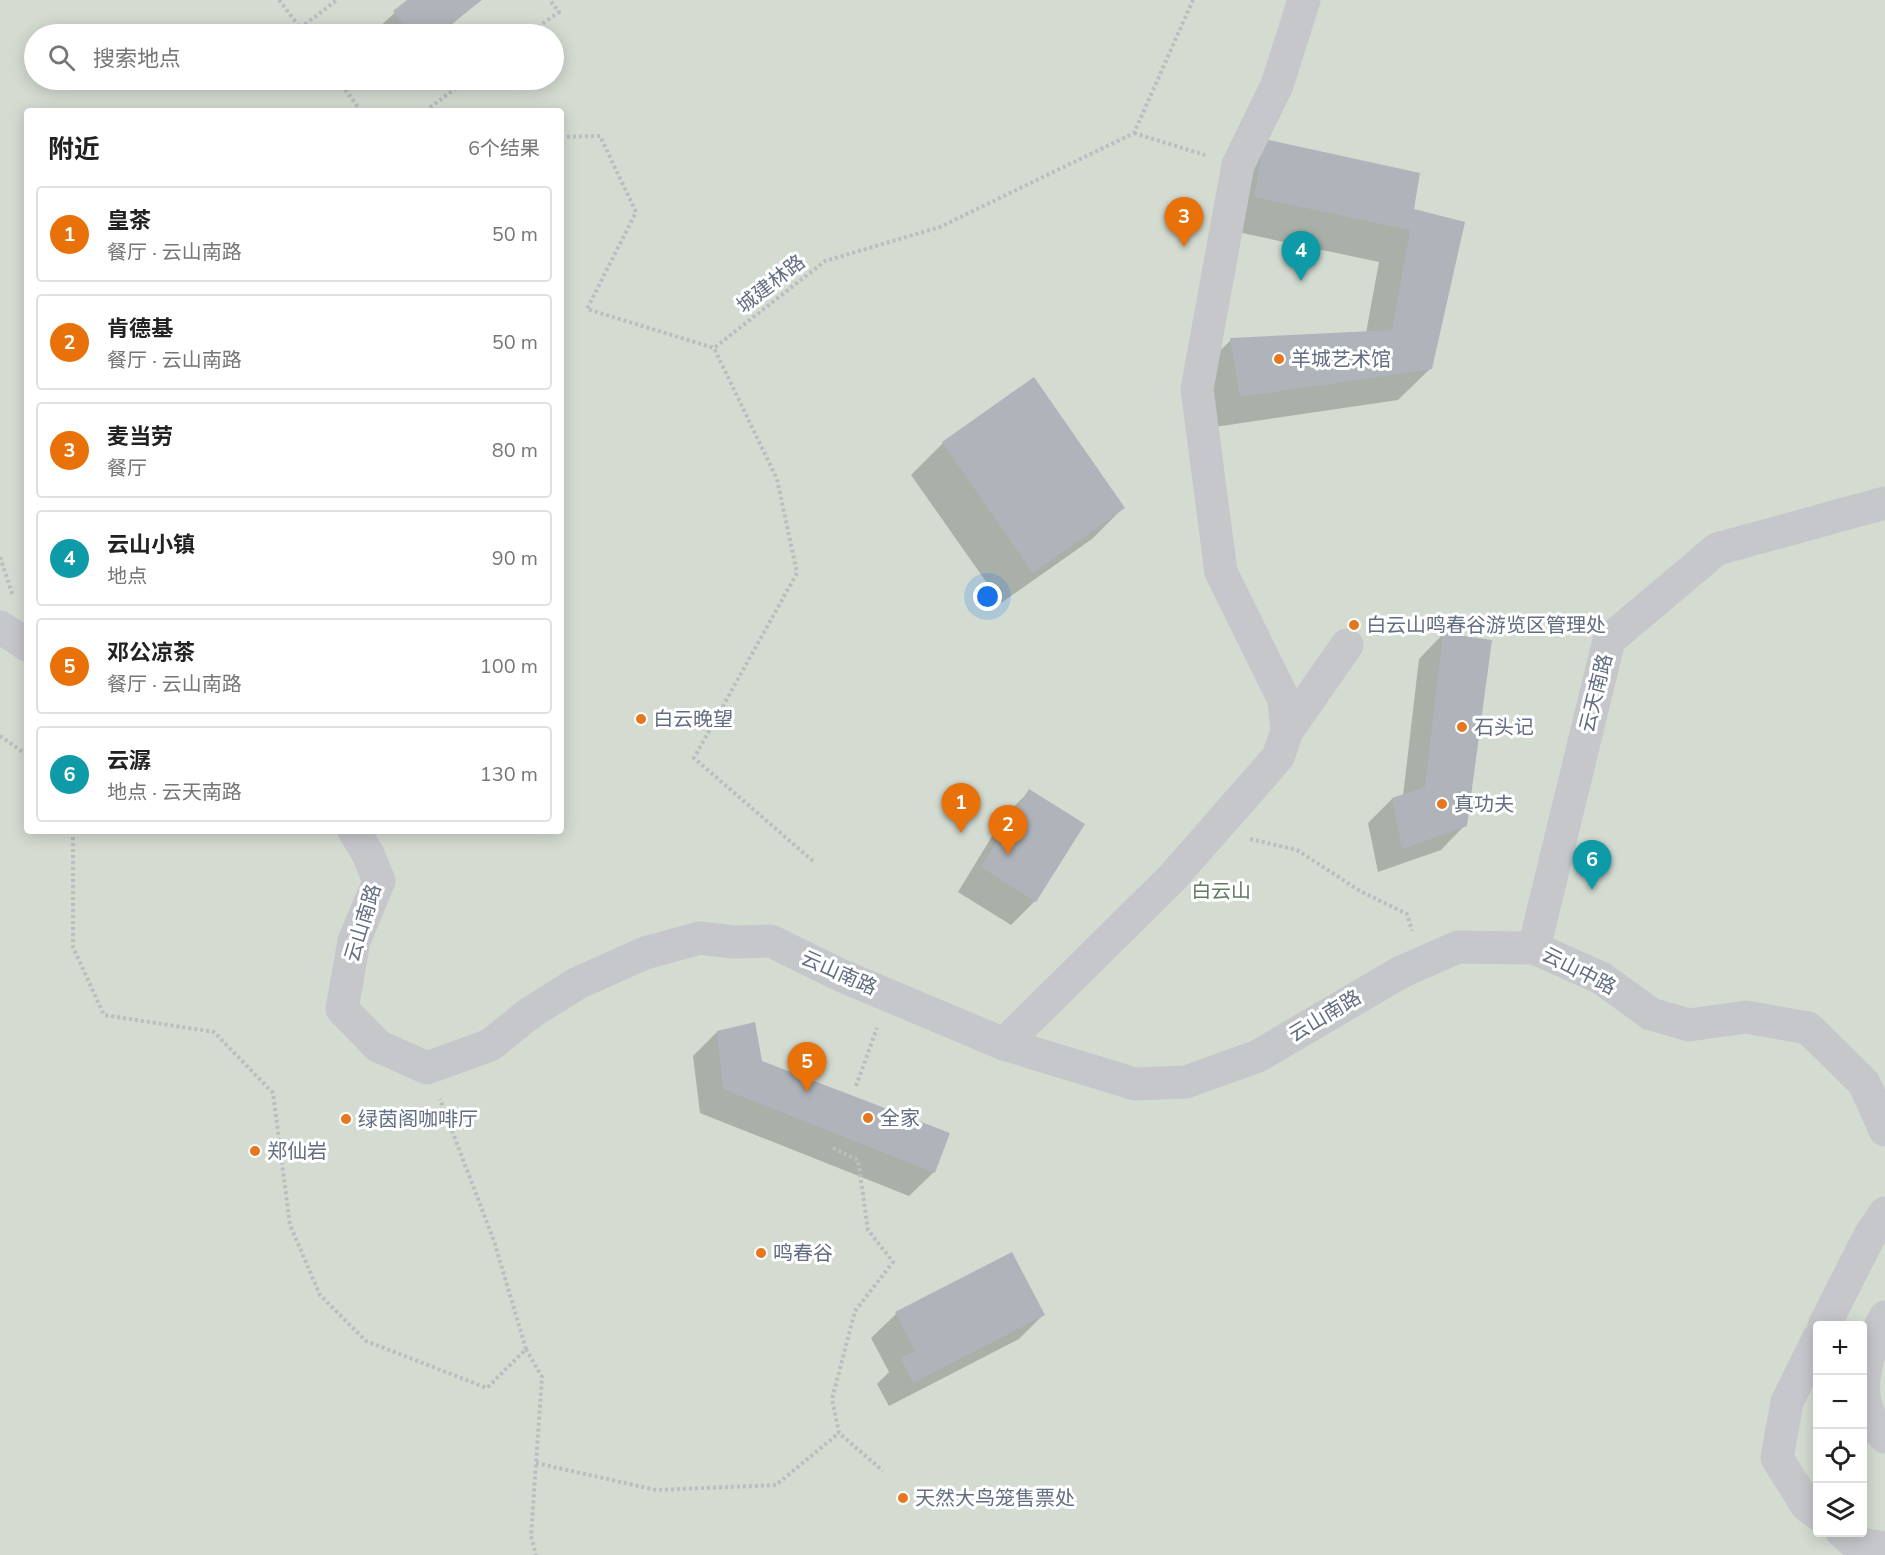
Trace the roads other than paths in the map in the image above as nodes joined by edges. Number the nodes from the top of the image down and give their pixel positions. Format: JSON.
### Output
{"nodes":[{"id":1,"x":1304,"y":0,"type":"edge"},
{"id":2,"x":1885,"y":503,"type":"edge"},
{"id":3,"x":0,"y":627,"type":"edge"},
{"id":4,"x":24,"y":643,"type":"edge"},
{"id":5,"x":1347,"y":645,"type":"dead end"},
{"id":6,"x":1287,"y":731,"type":"junction"},
{"id":7,"x":356,"y":834,"type":"edge"},
{"id":8,"x":1534,"y":948,"type":"junction"},
{"id":9,"x":1004,"y":1044,"type":"junction"},
{"id":10,"x":1885,"y":1131,"type":"edge"},
{"id":11,"x":1885,"y":1213,"type":"edge"},
{"id":12,"x":1885,"y":1317,"type":"edge"},
{"id":13,"x":1827,"y":1321,"type":"edge"},
{"id":14,"x":1813,"y":1349,"type":"edge"},
{"id":15,"x":1885,"y":1437,"type":"edge"},
{"id":16,"x":1813,"y":1510,"type":"edge"},
{"id":17,"x":1848,"y":1537,"type":"edge"},
{"id":18,"x":1885,"y":1548,"type":"edge"}],
"edges":[{"from":1,"to":6,"type":"street"},
{"from":2,"to":8,"type":"street","name":"云天南路"},
{"from":3,"to":4,"type":"street"},
{"from":5,"to":6,"type":"street"},
{"from":6,"to":9,"type":"street"},
{"from":7,"to":9,"type":"street","name":"云山南路"},
{"from":8,"to":9,"type":"street","name":"云山南路"},
{"from":8,"to":10,"type":"street","name":"云山中路"},
{"from":11,"to":13,"type":"street"},
{"from":12,"to":15,"type":"street"},
{"from":14,"to":16,"type":"street"},
{"from":17,"to":18,"type":"street"}]}
